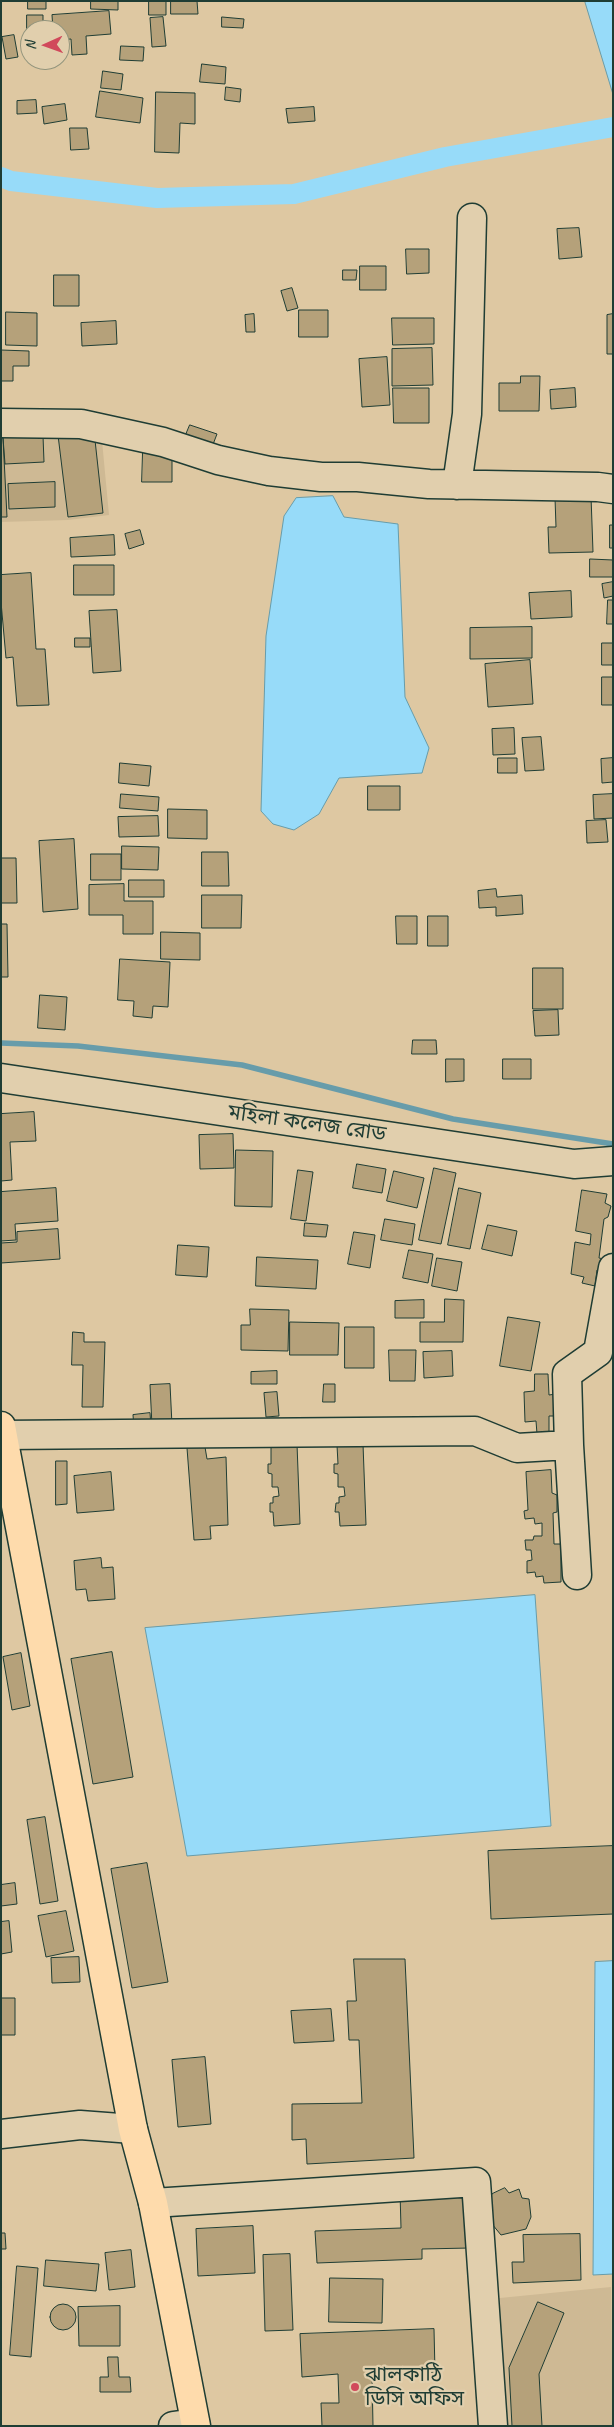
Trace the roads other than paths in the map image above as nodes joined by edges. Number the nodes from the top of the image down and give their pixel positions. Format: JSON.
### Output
{"nodes":[{"id":1,"x":472,"y":218,"type":"dead end"},
{"id":2,"x":1,"y":423,"type":"edge"},
{"id":3,"x":457,"y":485,"type":"junction"},
{"id":4,"x":613,"y":489,"type":"edge"},
{"id":5,"x":1,"y":1078,"type":"edge"},
{"id":6,"x":613,"y":1161,"type":"edge"},
{"id":7,"x":613,"y":1268,"type":"edge"},
{"id":8,"x":2,"y":1431,"type":"edge"},
{"id":9,"x":568,"y":1445,"type":"junction"},
{"id":10,"x":577,"y":1575,"type":"dead end"},
{"id":11,"x":133,"y":2129,"type":"junction"},
{"id":12,"x":1,"y":2134,"type":"edge"},
{"id":13,"x":153,"y":2203,"type":"junction"},
{"id":14,"x":188,"y":2425,"type":"edge"},
{"id":15,"x":493,"y":2426,"type":"edge"}],
"edges":[{"from":1,"to":3,"type":"street"},
{"from":2,"to":3,"type":"street"},
{"from":3,"to":4,"type":"street"},
{"from":5,"to":6,"type":"street","name":"মহিলা কলেজ রোড"},
{"from":7,"to":9,"type":"street"},
{"from":8,"to":9,"type":"street"},
{"from":8,"to":11,"type":"main road"},
{"from":9,"to":10,"type":"street"},
{"from":11,"to":12,"type":"street"},
{"from":11,"to":13,"type":"main road"},
{"from":13,"to":14,"type":"main road"},
{"from":13,"to":15,"type":"street"}]}
